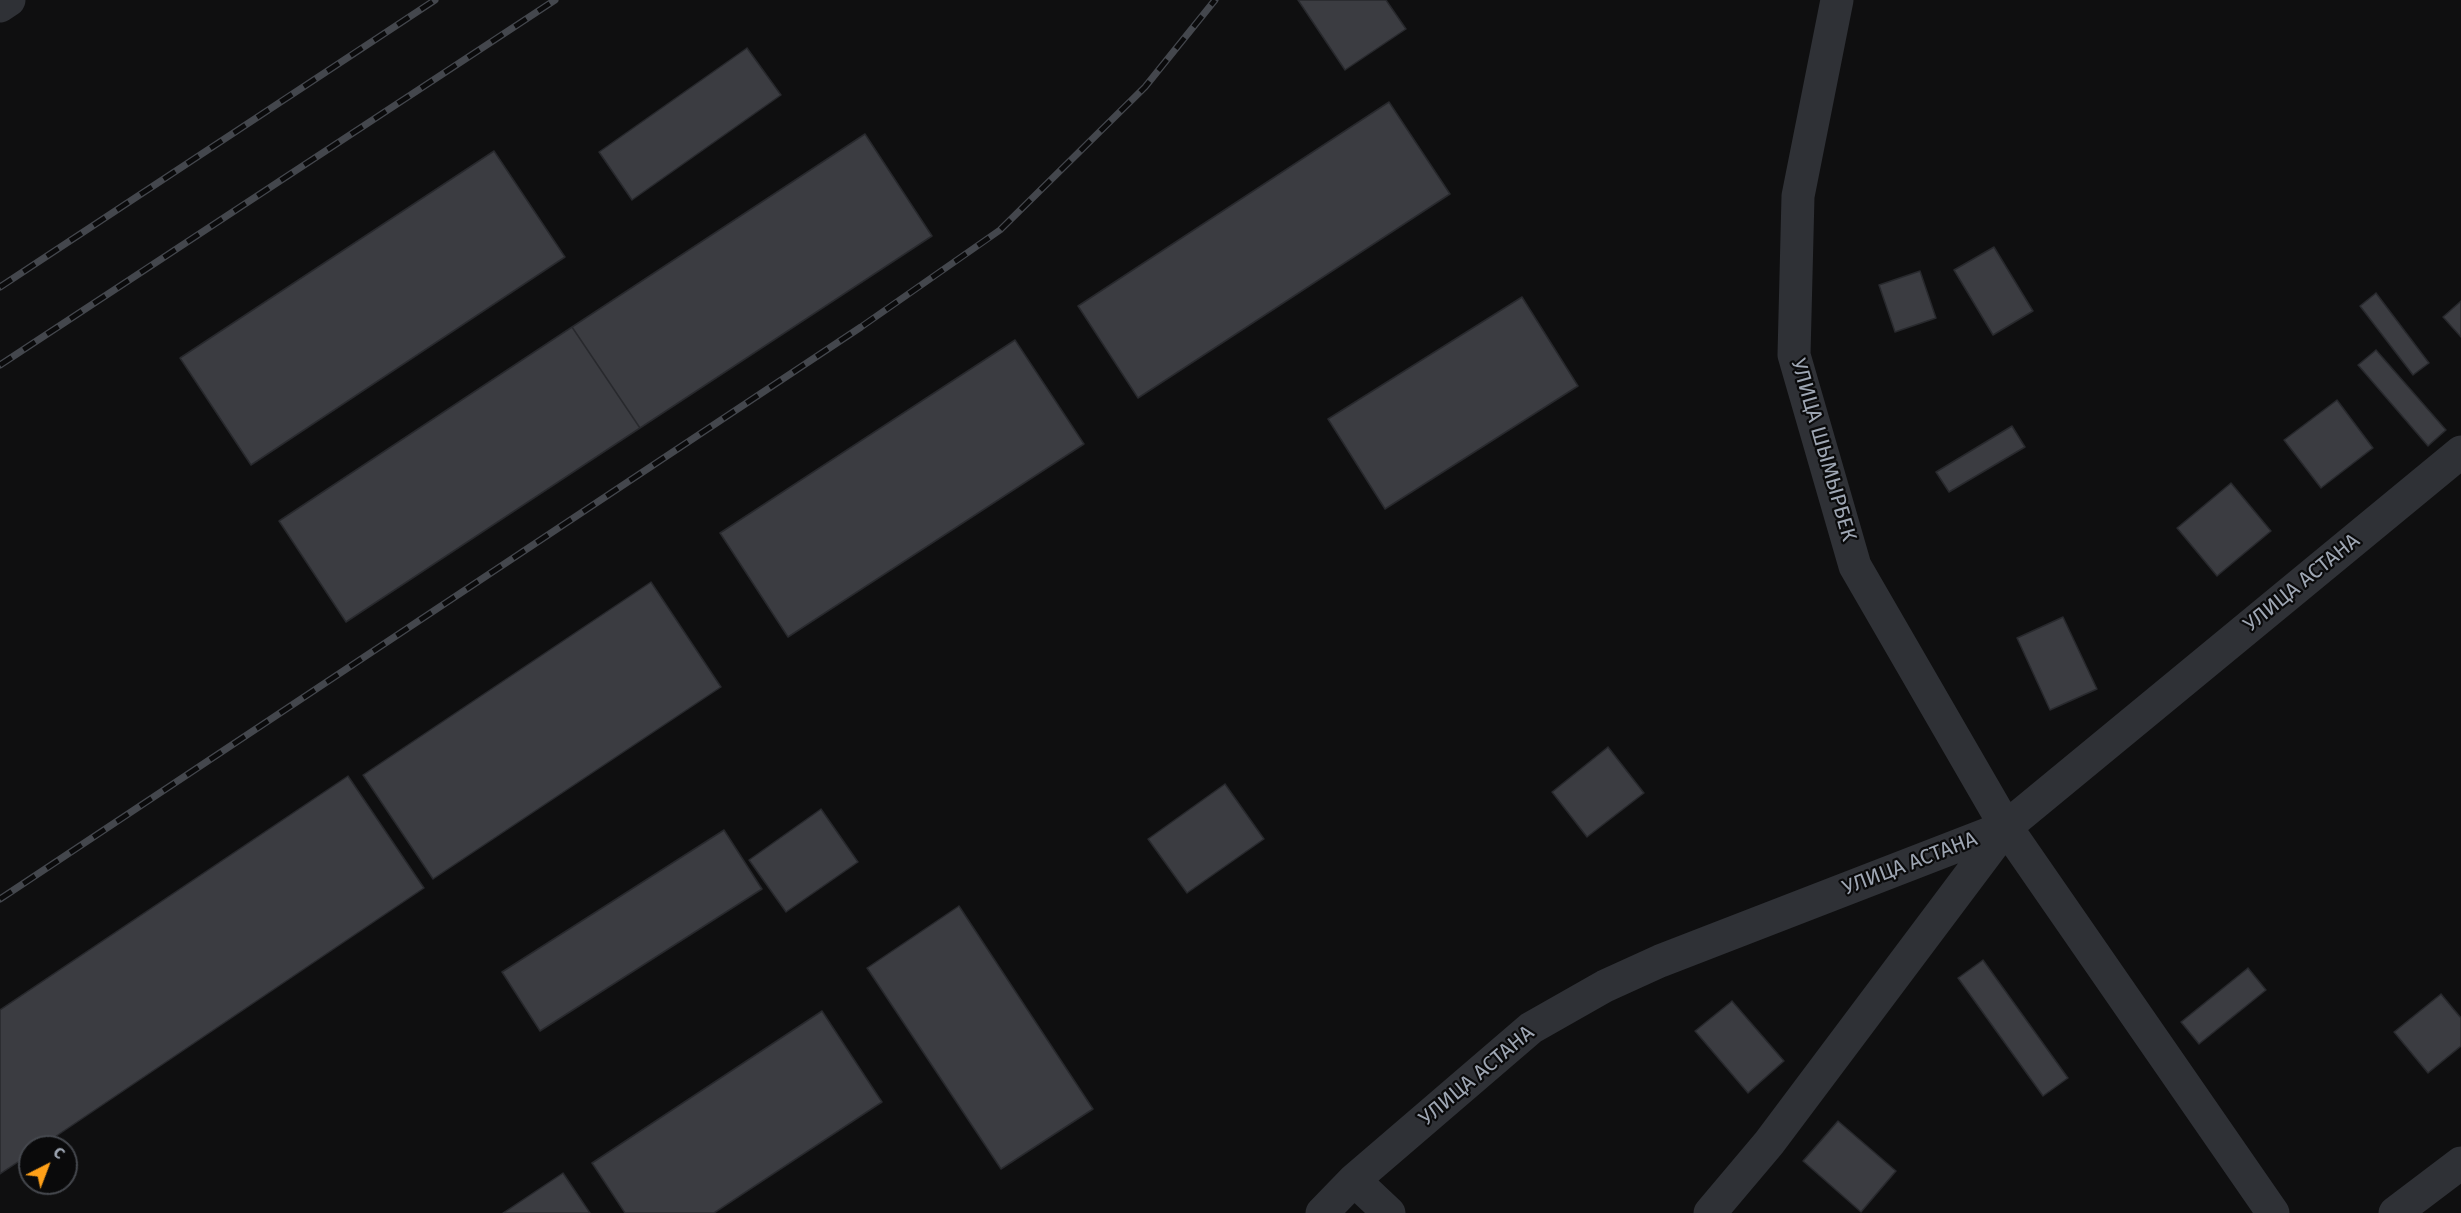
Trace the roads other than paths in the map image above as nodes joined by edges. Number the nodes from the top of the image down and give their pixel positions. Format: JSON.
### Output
{"nodes":[{"id":1,"x":9,"y":0,"type":"edge"},
{"id":2,"x":1837,"y":0,"type":"edge"},
{"id":3,"x":0,"y":6,"type":"edge"},
{"id":4,"x":2461,"y":452,"type":"edge"},
{"id":5,"x":2006,"y":827,"type":"junction"},
{"id":6,"x":2461,"y":1163,"type":"edge"},
{"id":7,"x":1354,"y":1180,"type":"junction"},
{"id":8,"x":1322,"y":1213,"type":"edge"},
{"id":9,"x":1389,"y":1213,"type":"edge"},
{"id":10,"x":1710,"y":1213,"type":"edge"},
{"id":11,"x":2273,"y":1213,"type":"edge"},
{"id":12,"x":2395,"y":1213,"type":"edge"}],
"edges":[{"from":1,"to":3,"type":"street"},
{"from":2,"to":5,"type":"street","name":"УЛИЦА ШЫМЫРБЕК"},
{"from":4,"to":5,"type":"street","name":"УЛИЦА АСТАНА"},
{"from":5,"to":7,"type":"street","name":"УЛИЦА АСТАНА"},
{"from":5,"to":10,"type":"street"},
{"from":5,"to":11,"type":"street","name":"УЛИЦА ШЫМЫРБЕК"},
{"from":6,"to":12,"type":"street"},
{"from":7,"to":8,"type":"street","name":"УЛИЦА АСТАНА"},
{"from":7,"to":9,"type":"street"}]}
